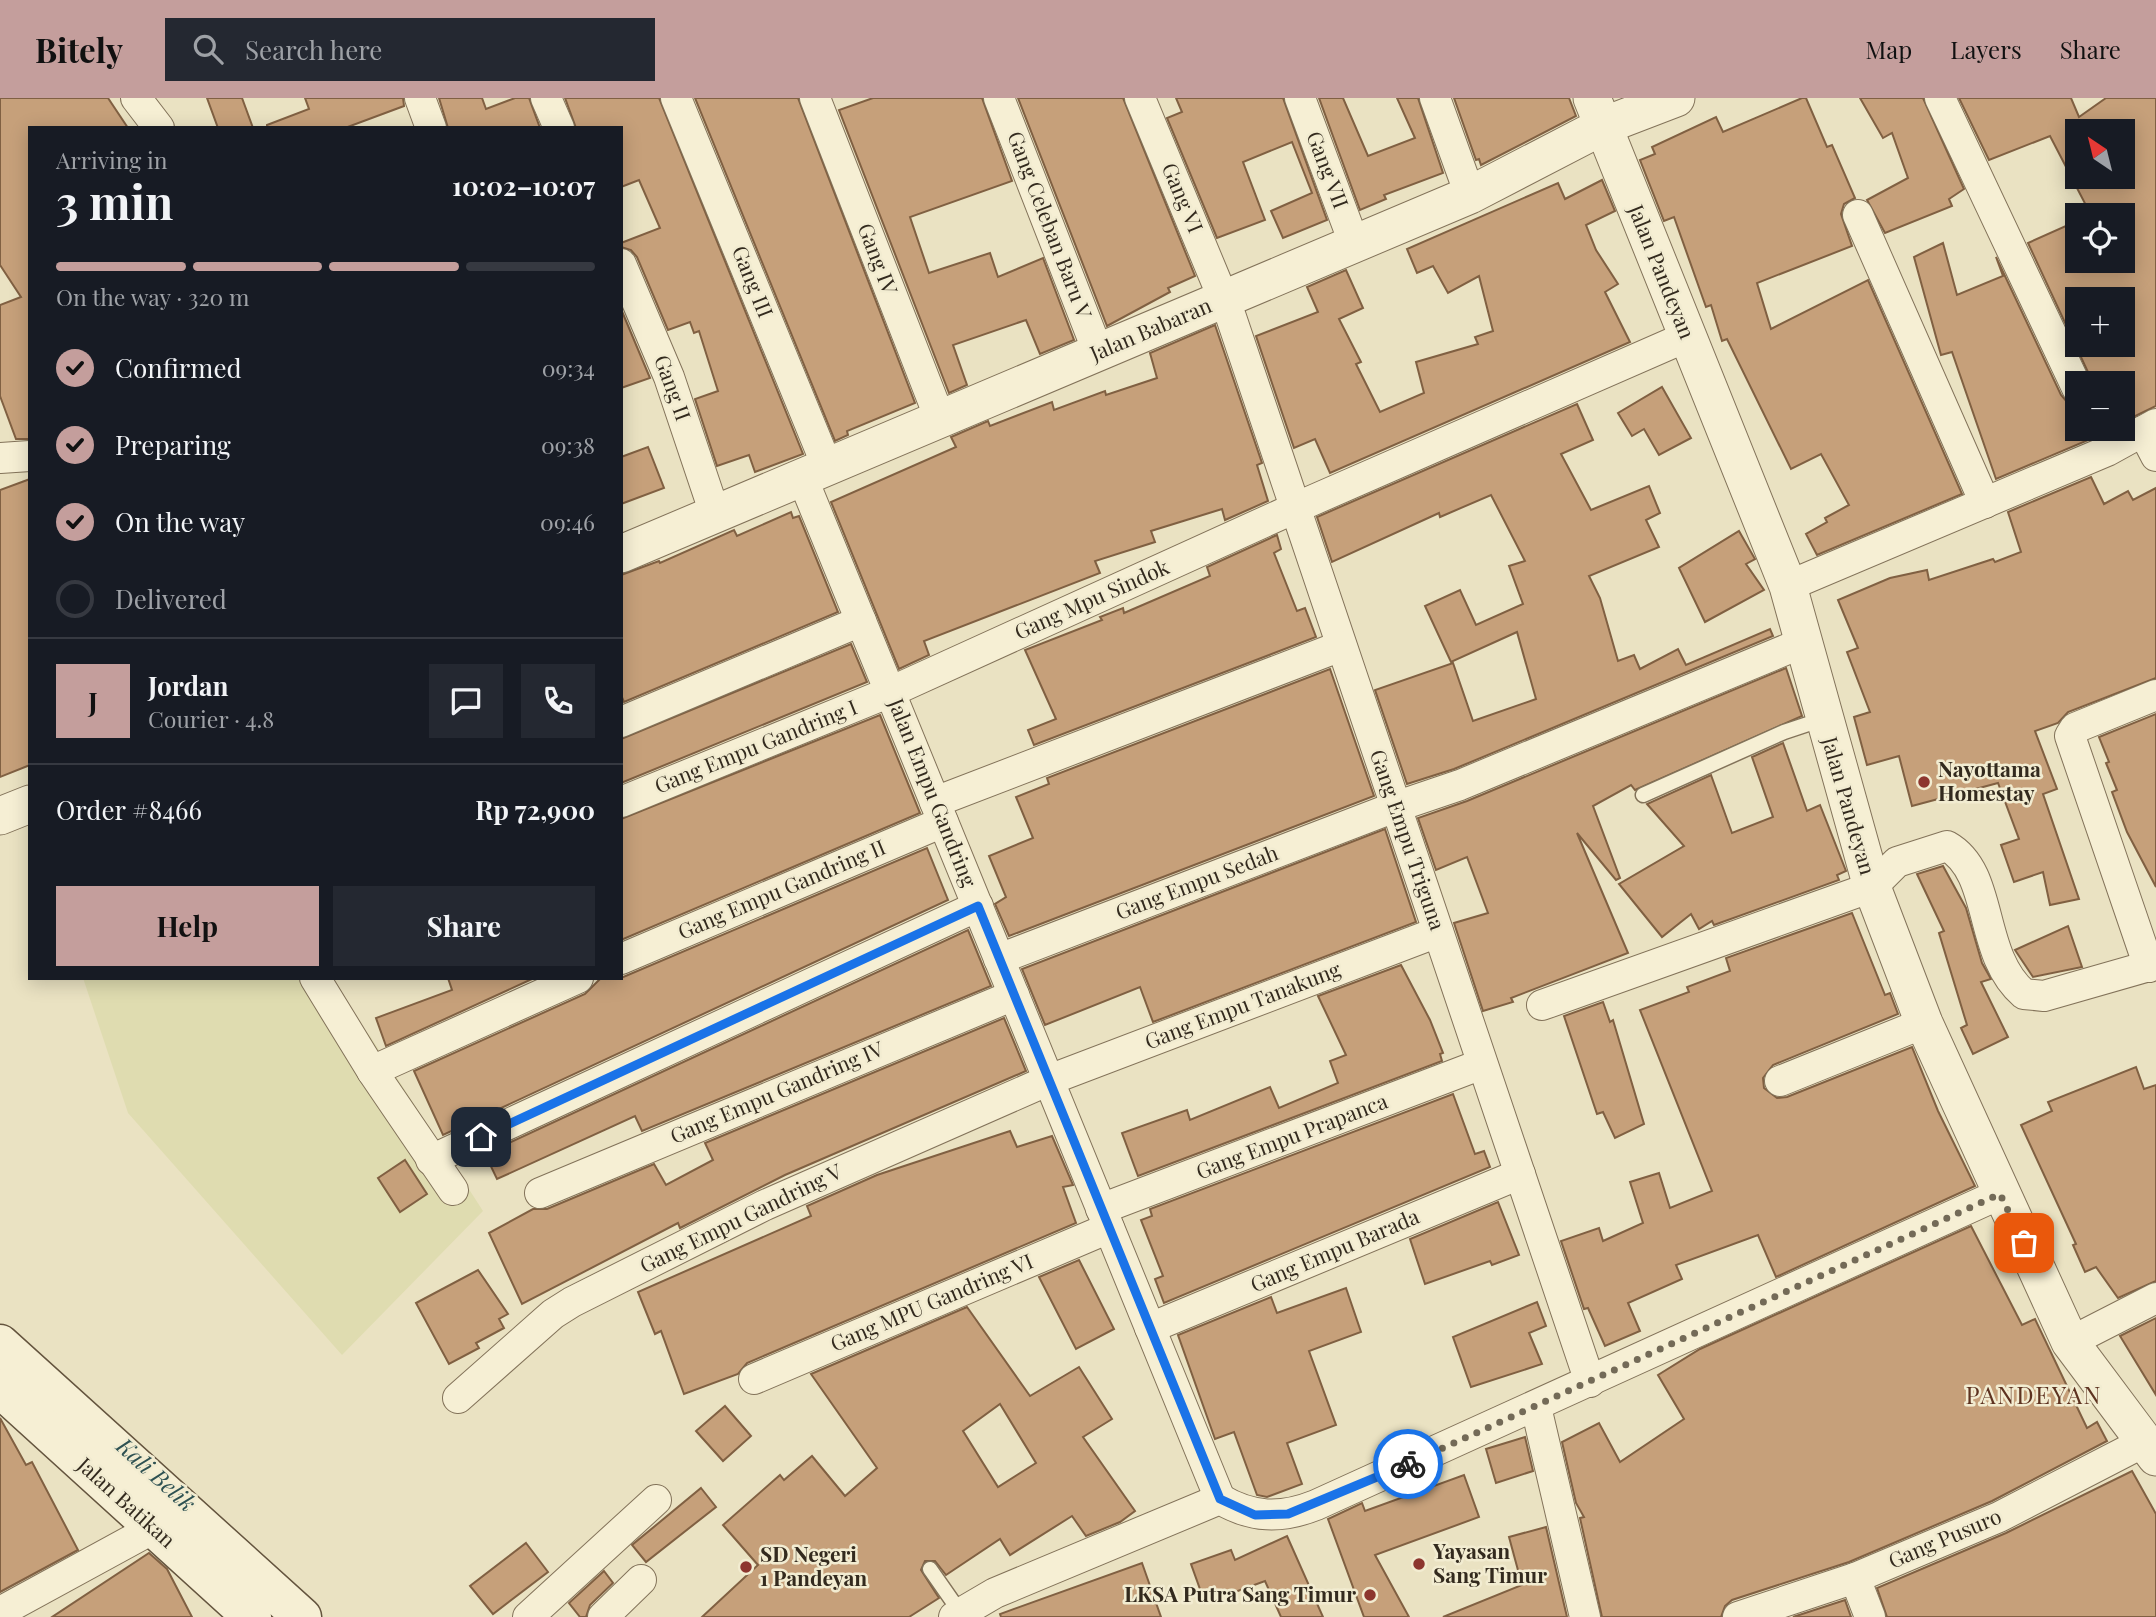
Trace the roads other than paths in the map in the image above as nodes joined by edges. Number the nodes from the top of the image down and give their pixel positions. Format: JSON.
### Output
{"nodes":[{"id":1,"x":136,"y":98,"type":"edge"},
{"id":2,"x":420,"y":98,"type":"edge"},
{"id":3,"x":546,"y":98,"type":"edge"},
{"id":4,"x":676,"y":98,"type":"edge"},
{"id":5,"x":815,"y":98,"type":"edge"},
{"id":6,"x":999,"y":98,"type":"edge"},
{"id":7,"x":1140,"y":98,"type":"edge"},
{"id":8,"x":1300,"y":98,"type":"edge"},
{"id":9,"x":1435,"y":98,"type":"edge"},
{"id":10,"x":1676,"y":98,"type":"edge"},
{"id":11,"x":1940,"y":98,"type":"edge"},
{"id":12,"x":1598,"y":112,"type":"edge"},
{"id":13,"x":157,"y":126,"type":"edge"},
{"id":14,"x":430,"y":126,"type":"edge"},
{"id":15,"x":558,"y":126,"type":"edge"},
{"id":16,"x":1470,"y":195,"type":"junction"},
{"id":17,"x":1858,"y":215,"type":"dead end"},
{"id":18,"x":1354,"y":243,"type":"junction"},
{"id":19,"x":623,"y":269,"type":"edge"},
{"id":20,"x":1224,"y":298,"type":"junction"},
{"id":21,"x":1686,"y":337,"type":"junction"},
{"id":22,"x":1098,"y":352,"type":"junction"},
{"id":23,"x":2069,"y":371,"type":"edge"},
{"id":24,"x":940,"y":419,"type":"junction"},
{"id":25,"x":2100,"y":441,"type":"edge"},
{"id":26,"x":28,"y":456,"type":"edge"},
{"id":27,"x":0,"y":458,"type":"edge"},
{"id":28,"x":815,"y":472,"type":"junction"},
{"id":29,"x":1985,"y":503,"type":"junction"},
{"id":30,"x":1295,"y":508,"type":"junction"},
{"id":31,"x":715,"y":514,"type":"junction"},
{"id":32,"x":623,"y":553,"type":"edge"},
{"id":33,"x":1788,"y":586,"type":"junction"},
{"id":34,"x":861,"y":621,"type":"junction"},
{"id":35,"x":1802,"y":643,"type":"junction"},
{"id":36,"x":1341,"y":646,"type":"junction"},
{"id":37,"x":890,"y":692,"type":"junction"},
{"id":38,"x":2156,"y":695,"type":"edge"},
{"id":39,"x":1823,"y":719,"type":"junction"},
{"id":40,"x":623,"y":721,"type":"edge"},
{"id":41,"x":1643,"y":795,"type":"dead end"},
{"id":42,"x":623,"y":801,"type":"edge"},
{"id":43,"x":28,"y":805,"type":"edge"},
{"id":44,"x":1395,"y":807,"type":"junction"},
{"id":45,"x":939,"y":812,"type":"junction"},
{"id":46,"x":0,"y":816,"type":"edge"},
{"id":47,"x":1872,"y":887,"type":"junction"},
{"id":48,"x":978,"y":906,"type":"junction"},
{"id":49,"x":1438,"y":932,"type":"junction"},
{"id":50,"x":623,"y":958,"type":"edge"},
{"id":51,"x":999,"y":959,"type":"junction"},
{"id":52,"x":2152,"y":965,"type":"edge"},
{"id":53,"x":316,"y":980,"type":"edge"},
{"id":54,"x":574,"y":980,"type":"edge"},
{"id":55,"x":1014,"y":995,"type":"junction"},
{"id":56,"x":1542,"y":1005,"type":"dead end"},
{"id":57,"x":1924,"y":1023,"type":"junction"},
{"id":58,"x":1482,"y":1064,"type":"junction"},
{"id":59,"x":372,"y":1071,"type":"junction"},
{"id":60,"x":1049,"y":1080,"type":"junction"},
{"id":61,"x":1780,"y":1081,"type":"dead end"},
{"id":62,"x":432,"y":1160,"type":"junction"},
{"id":63,"x":1520,"y":1174,"type":"junction"},
{"id":64,"x":453,"y":1190,"type":"dead end"},
{"id":65,"x":540,"y":1193,"type":"dead end"},
{"id":66,"x":2000,"y":1194,"type":"junction"},
{"id":67,"x":1105,"y":1218,"type":"junction"},
{"id":68,"x":2156,"y":1298,"type":"edge"},
{"id":69,"x":1150,"y":1328,"type":"junction"},
{"id":70,"x":2070,"y":1342,"type":"junction"},
{"id":71,"x":0,"y":1344,"type":"edge"},
{"id":72,"x":754,"y":1379,"type":"dead end"},
{"id":73,"x":1590,"y":1382,"type":"junction"},
{"id":74,"x":0,"y":1388,"type":"edge"},
{"id":75,"x":458,"y":1398,"type":"dead end"},
{"id":76,"x":1535,"y":1407,"type":"junction"},
{"id":77,"x":2150,"y":1450,"type":"edge"},
{"id":78,"x":1220,"y":1499,"type":"junction"},
{"id":79,"x":656,"y":1500,"type":"dead end"},
{"id":80,"x":164,"y":1515,"type":"junction"},
{"id":81,"x":930,"y":1569,"type":"dead end"},
{"id":82,"x":1855,"y":1578,"type":"junction"},
{"id":83,"x":641,"y":1580,"type":"dead end"},
{"id":84,"x":0,"y":1612,"type":"edge"},
{"id":85,"x":957,"y":1614,"type":"edge"},
{"id":86,"x":252,"y":1617,"type":"edge"},
{"id":87,"x":302,"y":1617,"type":"edge"},
{"id":88,"x":528,"y":1617,"type":"edge"},
{"id":89,"x":603,"y":1617,"type":"edge"},
{"id":90,"x":1585,"y":1617,"type":"edge"},
{"id":91,"x":1738,"y":1617,"type":"edge"},
{"id":92,"x":1870,"y":1617,"type":"edge"}],
"edges":[{"from":1,"to":13,"type":"street"},
{"from":2,"to":14,"type":"street"},
{"from":3,"to":15,"type":"street"},
{"from":4,"to":28,"type":"street","name":"Gang III"},
{"from":5,"to":24,"type":"street","name":"Gang IV"},
{"from":6,"to":22,"type":"street","name":"Gang Celeban Baru V"},
{"from":7,"to":20,"type":"street","name":"Gang VI"},
{"from":8,"to":18,"type":"street","name":"Gang VII"},
{"from":9,"to":16,"type":"street"},
{"from":10,"to":12,"type":"street","name":"Jalan Babaran"},
{"from":11,"to":23,"type":"street"},
{"from":12,"to":16,"type":"street","name":"Jalan Babaran"},
{"from":12,"to":21,"type":"street","name":"Jalan Pandeyan"},
{"from":16,"to":18,"type":"street","name":"Jalan Babaran"},
{"from":17,"to":29,"type":"street"},
{"from":18,"to":20,"type":"street","name":"Jalan Babaran"},
{"from":19,"to":31,"type":"street","name":"Gang II"},
{"from":20,"to":22,"type":"street","name":"Jalan Babaran"},
{"from":20,"to":30,"type":"street","name":"Gang Empu Triguna"},
{"from":21,"to":30,"type":"street","name":"Gang Mpu Sindok"},
{"from":21,"to":33,"type":"street","name":"Jalan Pandeyan"},
{"from":22,"to":24,"type":"street","name":"Jalan Babaran"},
{"from":24,"to":28,"type":"street","name":"Jalan Babaran"},
{"from":25,"to":29,"type":"street"},
{"from":26,"to":27,"type":"street"},
{"from":28,"to":31,"type":"street","name":"Jalan Babaran"},
{"from":28,"to":34,"type":"street","name":"Jalan Empu Gandring"},
{"from":29,"to":33,"type":"street"},
{"from":30,"to":36,"type":"street","name":"Gang Empu Triguna"},
{"from":30,"to":37,"type":"street","name":"Gang Mpu Sindok"},
{"from":31,"to":32,"type":"street","name":"Jalan Babaran"},
{"from":33,"to":35,"type":"street","name":"Jalan Pandeyan"},
{"from":34,"to":37,"type":"street","name":"Jalan Empu Gandring"},
{"from":34,"to":40,"type":"street"},
{"from":35,"to":39,"type":"street","name":"Jalan Pandeyan"},
{"from":35,"to":44,"type":"street","name":"Gang Empu Sedah"},
{"from":36,"to":44,"type":"street","name":"Gang Empu Triguna"},
{"from":36,"to":45,"type":"street","name":"Gang Empu Gandring II"},
{"from":37,"to":42,"type":"street","name":"Gang Empu Gandring I"},
{"from":37,"to":45,"type":"street","name":"Jalan Empu Gandring"},
{"from":38,"to":52,"type":"street"},
{"from":39,"to":41,"type":"lane"},
{"from":39,"to":47,"type":"street","name":"Jalan Pandeyan"},
{"from":43,"to":46,"type":"street"},
{"from":44,"to":49,"type":"street","name":"Gang Empu Triguna"},
{"from":44,"to":51,"type":"street","name":"Gang Empu Sedah"},
{"from":45,"to":48,"type":"street","name":"Jalan Empu Gandring"},
{"from":45,"to":50,"type":"street","name":"Gang Empu Gandring II"},
{"from":47,"to":52,"type":"street"},
{"from":47,"to":56,"type":"street"},
{"from":47,"to":57,"type":"street","name":"Jalan Pandeyan"},
{"from":48,"to":51,"type":"street","name":"Jalan Empu Gandring"},
{"from":48,"to":62,"type":"street"},
{"from":49,"to":58,"type":"street","name":"Gang Empu Triguna"},
{"from":49,"to":60,"type":"street","name":"Gang Empu Tanakung"},
{"from":51,"to":55,"type":"street","name":"Jalan Empu Gandring"},
{"from":53,"to":59,"type":"street"},
{"from":54,"to":59,"type":"street"},
{"from":55,"to":60,"type":"street","name":"Jalan Empu Gandring"},
{"from":55,"to":65,"type":"street","name":"Gang Empu Gandring IV"},
{"from":57,"to":61,"type":"street"},
{"from":57,"to":66,"type":"street","name":"Jalan Pandeyan"},
{"from":58,"to":63,"type":"street","name":"Gang Empu Triguna"},
{"from":58,"to":67,"type":"street","name":"Gang Empu Prapanca"},
{"from":59,"to":62,"type":"street"},
{"from":60,"to":67,"type":"street","name":"Jalan Empu Gandring"},
{"from":60,"to":75,"type":"street","name":"Gang Empu Gandring V"},
{"from":62,"to":64,"type":"street"},
{"from":63,"to":69,"type":"street","name":"Gang Empu Barada"},
{"from":63,"to":73,"type":"street","name":"Gang Empu Triguna"},
{"from":66,"to":70,"type":"street","name":"Jalan Pandeyan"},
{"from":66,"to":73,"type":"street"},
{"from":67,"to":69,"type":"street","name":"Jalan Empu Gandring"},
{"from":67,"to":72,"type":"street","name":"Gang MPU Gandring VI"},
{"from":68,"to":70,"type":"street"},
{"from":69,"to":78,"type":"street","name":"Jalan Empu Gandring"},
{"from":70,"to":77,"type":"street","name":"Jalan Pandeyan"},
{"from":71,"to":80,"type":"main road","name":"Jalan Batikan"},
{"from":73,"to":76,"type":"street"},
{"from":74,"to":80,"type":"main road","name":"Jalan Batikan"},
{"from":76,"to":78,"type":"street"},
{"from":76,"to":90,"type":"street"},
{"from":77,"to":82,"type":"street","name":"Gang Pusuro"},
{"from":78,"to":85,"type":"street"},
{"from":79,"to":88,"type":"street"},
{"from":80,"to":84,"type":"street"},
{"from":80,"to":86,"type":"main road","name":"Jalan Batikan"},
{"from":80,"to":87,"type":"main road","name":"Jalan Batikan"},
{"from":81,"to":85,"type":"lane"},
{"from":82,"to":91,"type":"street","name":"Gang Pusuro"},
{"from":82,"to":92,"type":"street"},
{"from":83,"to":89,"type":"street"}]}
